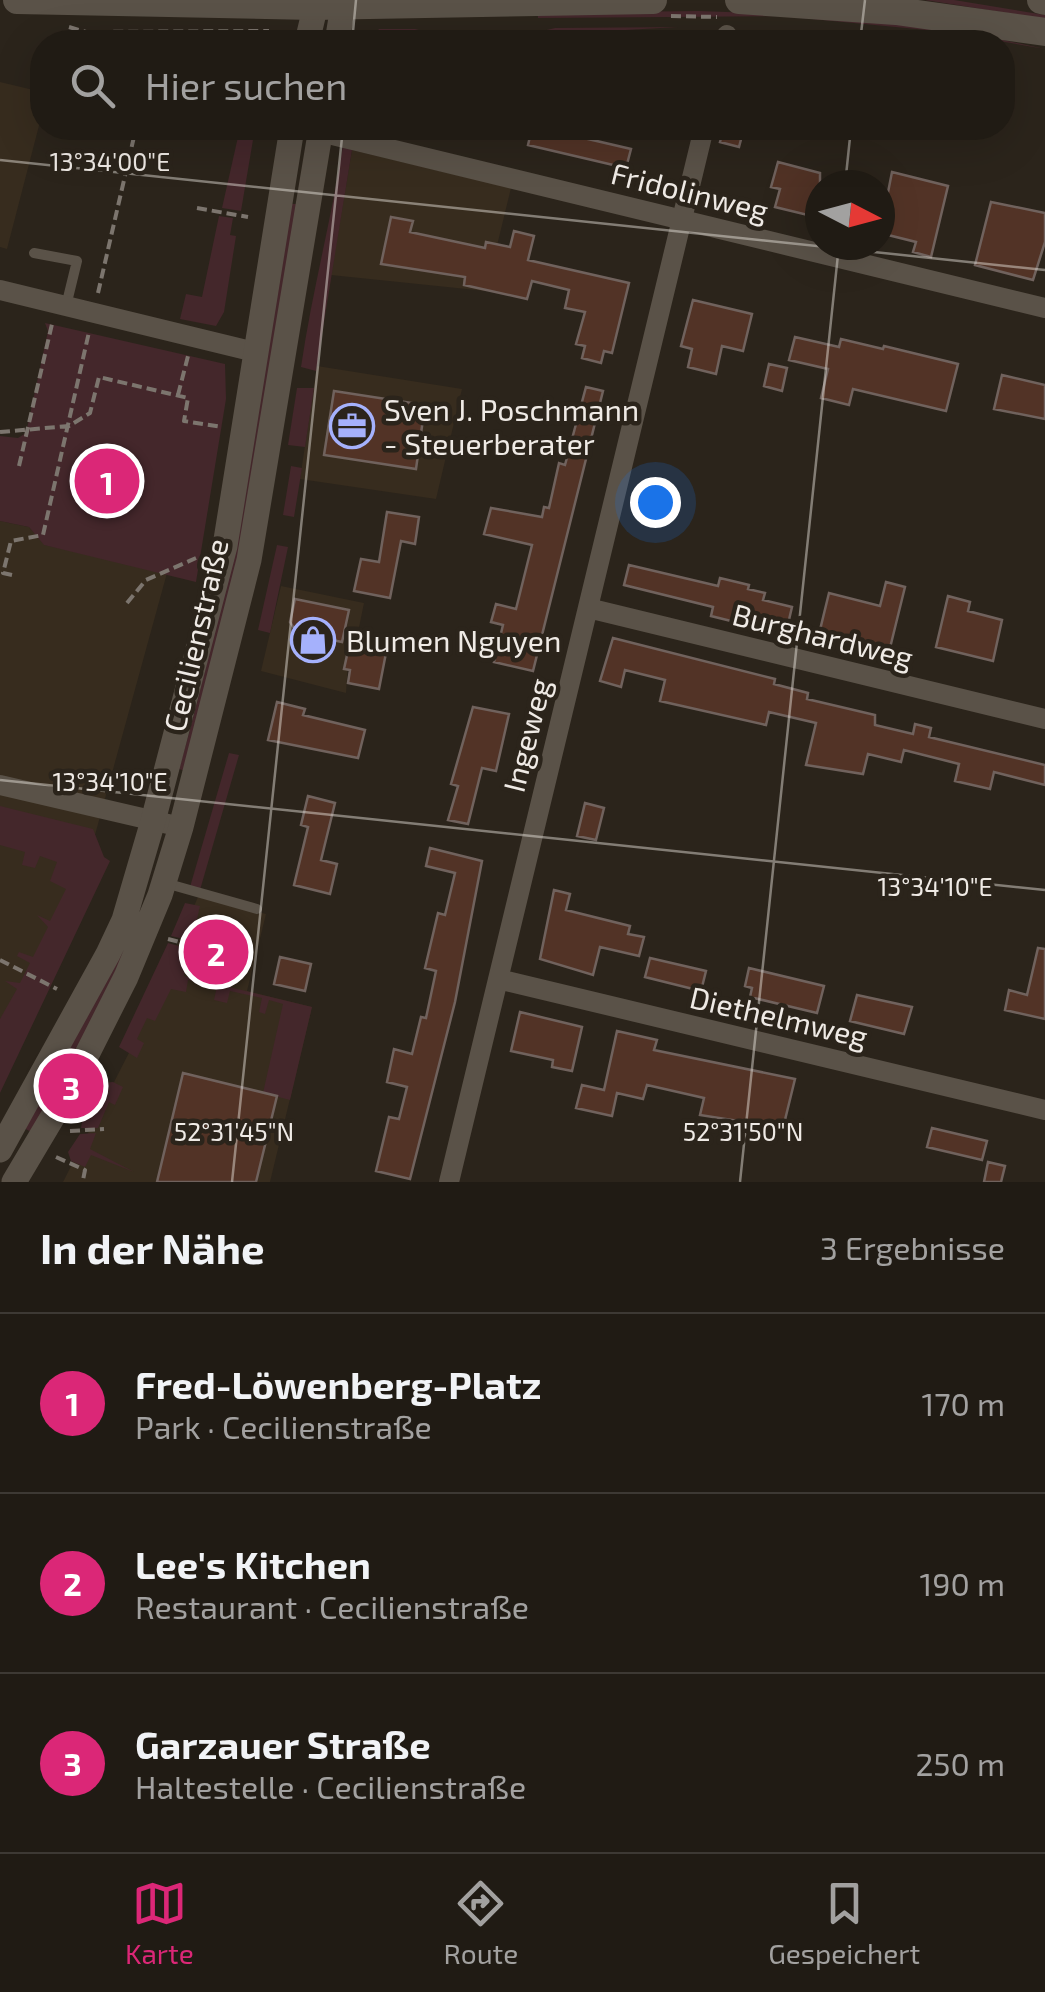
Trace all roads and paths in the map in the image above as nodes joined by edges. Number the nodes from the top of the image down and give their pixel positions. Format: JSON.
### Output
{"nodes":[{"id":1,"x":17,"y":0,"type":"edge"},
{"id":2,"x":652,"y":0,"type":"edge"},
{"id":3,"x":739,"y":0,"type":"edge"},
{"id":4,"x":329,"y":3,"type":"edge"},
{"id":5,"x":57,"y":24,"type":"dead end"},
{"id":6,"x":79,"y":30,"type":"edge"},
{"id":7,"x":313,"y":30,"type":"edge"},
{"id":8,"x":335,"y":30,"type":"edge"},
{"id":9,"x":1045,"y":32,"type":"edge"},
{"id":10,"x":133,"y":140,"type":"edge"},
{"id":11,"x":290,"y":140,"type":"edge"},
{"id":12,"x":319,"y":140,"type":"edge"},
{"id":13,"x":361,"y":140,"type":"edge"},
{"id":14,"x":701,"y":140,"type":"edge"},
{"id":15,"x":197,"y":208,"type":"dead end"},
{"id":16,"x":248,"y":216,"type":"dead end"},
{"id":17,"x":681,"y":220,"type":"junction"},
{"id":18,"x":34,"y":253,"type":"dead end"},
{"id":19,"x":104,"y":267,"type":"dead end"},
{"id":20,"x":0,"y":290,"type":"edge"},
{"id":21,"x":1045,"y":308,"type":"edge"},
{"id":22,"x":59,"y":312,"type":"junction"},
{"id":23,"x":90,"y":328,"type":"dead end"},
{"id":24,"x":189,"y":352,"type":"dead end"},
{"id":25,"x":256,"y":352,"type":"junction"},
{"id":26,"x":178,"y":395,"type":"junction"},
{"id":27,"x":69,"y":426,"type":"junction"},
{"id":28,"x":226,"y":428,"type":"dead end"},
{"id":29,"x":28,"y":430,"type":"junction"},
{"id":30,"x":0,"y":432,"type":"edge"},
{"id":31,"x":19,"y":466,"type":"dead end"},
{"id":32,"x":205,"y":554,"type":"dead end"},
{"id":33,"x":12,"y":575,"type":"dead end"},
{"id":34,"x":126,"y":603,"type":"dead end"},
{"id":35,"x":588,"y":608,"type":"junction"},
{"id":36,"x":1045,"y":718,"type":"edge"},
{"id":37,"x":0,"y":785,"type":"edge"},
{"id":38,"x":153,"y":821,"type":"junction"},
{"id":39,"x":181,"y":827,"type":"junction"},
{"id":40,"x":164,"y":883,"type":"junction"},
{"id":41,"x":256,"y":909,"type":"dead end"},
{"id":42,"x":165,"y":938,"type":"dead end"},
{"id":43,"x":187,"y":944,"type":"dead end"},
{"id":44,"x":0,"y":960,"type":"edge"},
{"id":45,"x":498,"y":979,"type":"junction"},
{"id":46,"x":58,"y":989,"type":"dead end"},
{"id":47,"x":1045,"y":1110,"type":"edge"},
{"id":48,"x":104,"y":1128,"type":"dead end"},
{"id":49,"x":70,"y":1130,"type":"dead end"},
{"id":50,"x":0,"y":1150,"type":"edge"},
{"id":51,"x":56,"y":1158,"type":"dead end"},
{"id":52,"x":83,"y":1180,"type":"edge"},
{"id":53,"x":14,"y":1182,"type":"edge"},
{"id":54,"x":449,"y":1182,"type":"edge"}],
"edges":[{"from":1,"to":4,"type":"main road"},
{"from":2,"to":4,"type":"main road"},
{"from":3,"to":9,"type":"main road"},
{"from":4,"to":7,"type":"street"},
{"from":4,"to":8,"type":"street"},
{"from":5,"to":6,"type":"path"},
{"from":10,"to":19,"type":"path"},
{"from":11,"to":25,"type":"street","name":"Cecilienstraße"},
{"from":12,"to":39,"type":"street","name":"Cecilienstraße"},
{"from":13,"to":17,"type":"street","name":"Fridolinweg"},
{"from":14,"to":17,"type":"street","name":"Ingeweg"},
{"from":15,"to":16,"type":"path"},
{"from":17,"to":21,"type":"street","name":"Fridolinweg"},
{"from":17,"to":35,"type":"street","name":"Ingeweg"},
{"from":18,"to":22,"type":"lane"},
{"from":20,"to":22,"type":"street"},
{"from":22,"to":25,"type":"street"},
{"from":22,"to":29,"type":"path"},
{"from":23,"to":27,"type":"path"},
{"from":24,"to":26,"type":"path"},
{"from":25,"to":38,"type":"street","name":"Cecilienstraße"},
{"from":26,"to":27,"type":"path"},
{"from":26,"to":28,"type":"path"},
{"from":27,"to":29,"type":"path"},
{"from":27,"to":33,"type":"path"},
{"from":29,"to":30,"type":"path"},
{"from":29,"to":31,"type":"path"},
{"from":32,"to":34,"type":"path"},
{"from":35,"to":36,"type":"street","name":"Burghardweg"},
{"from":35,"to":45,"type":"street","name":"Ingeweg"},
{"from":37,"to":38,"type":"street"},
{"from":38,"to":39,"type":"street"},
{"from":38,"to":50,"type":"street","name":"Cecilienstraße"},
{"from":39,"to":40,"type":"street","name":"Cecilienstraße"},
{"from":40,"to":41,"type":"lane"},
{"from":40,"to":53,"type":"street","name":"Cecilienstraße"},
{"from":42,"to":43,"type":"path"},
{"from":44,"to":46,"type":"path"},
{"from":45,"to":47,"type":"street","name":"Diethelmweg"},
{"from":45,"to":54,"type":"street","name":"Ingeweg"},
{"from":48,"to":49,"type":"path"},
{"from":51,"to":52,"type":"path"}]}
